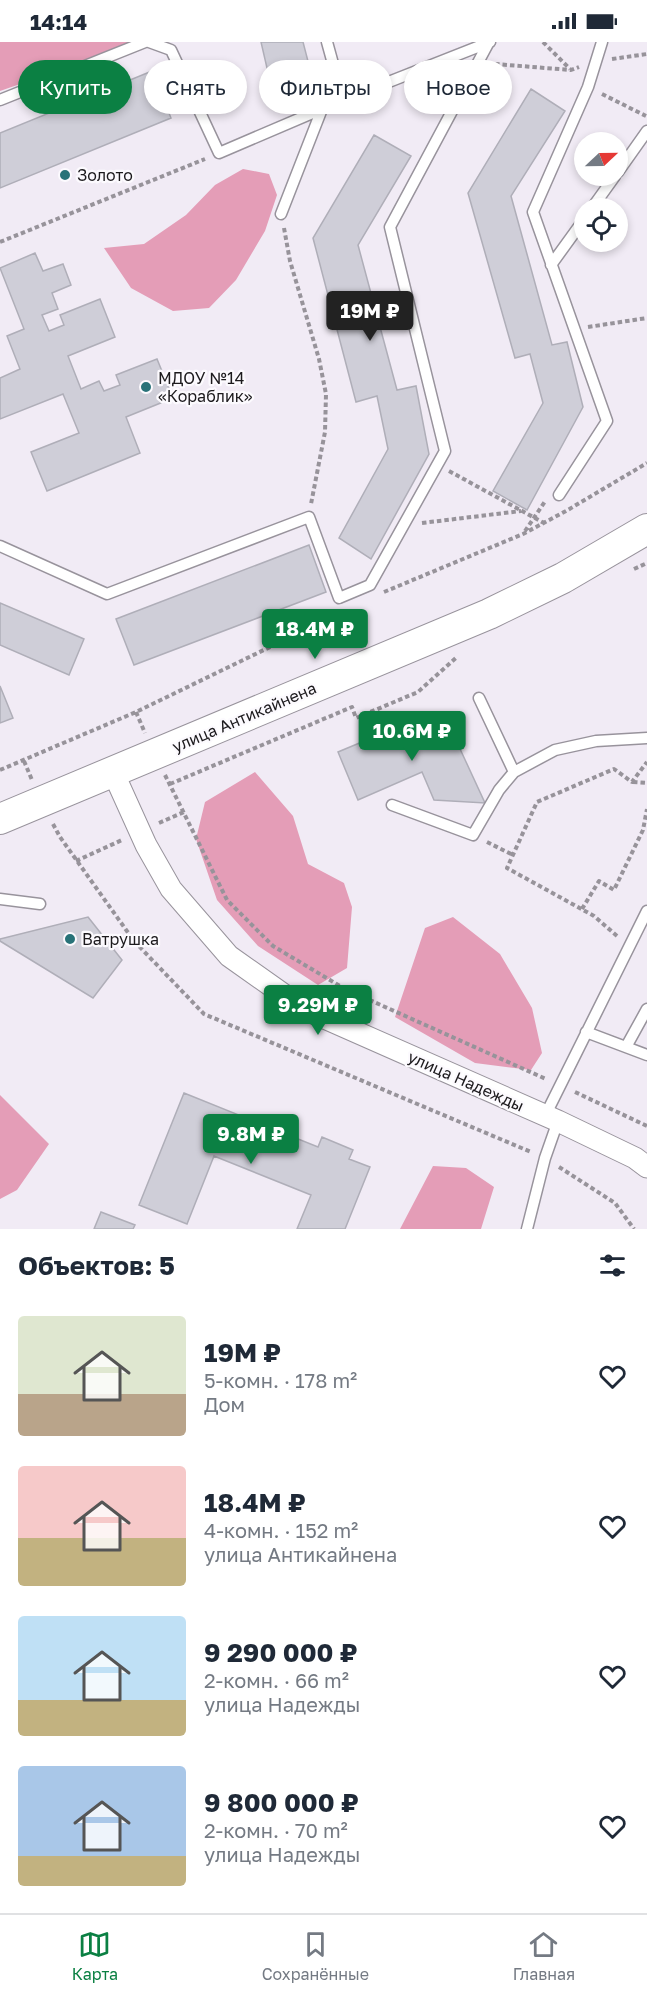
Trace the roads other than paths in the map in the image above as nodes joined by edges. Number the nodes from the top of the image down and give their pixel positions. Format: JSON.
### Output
{"nodes":[{"id":1,"x":147,"y":42,"type":"edge"},
{"id":2,"x":327,"y":42,"type":"edge"},
{"id":3,"x":490,"y":42,"type":"edge"},
{"id":4,"x":602,"y":42,"type":"edge"},
{"id":5,"x":332,"y":60,"type":"edge"},
{"id":6,"x":392,"y":81,"type":"edge"},
{"id":7,"x":0,"y":100,"type":"edge"},
{"id":8,"x":310,"y":114,"type":"edge"},
{"id":9,"x":320,"y":114,"type":"edge"},
{"id":10,"x":647,"y":131,"type":"edge"},
{"id":11,"x":628,"y":158,"type":"edge"},
{"id":12,"x":281,"y":214,"type":"road end"},
{"id":13,"x":574,"y":233,"type":"edge"},
{"id":14,"x":551,"y":265,"type":"junction"},
{"id":15,"x":555,"y":494,"type":"road end"},
{"id":16,"x":647,"y":529,"type":"edge"},
{"id":17,"x":0,"y":546,"type":"edge"},
{"id":18,"x":479,"y":698,"type":"dead end"},
{"id":19,"x":647,"y":738,"type":"edge"},
{"id":20,"x":113,"y":772,"type":"junction"},
{"id":21,"x":514,"y":772,"type":"junction"},
{"id":22,"x":392,"y":805,"type":"dead end"},
{"id":23,"x":0,"y":819,"type":"edge"},
{"id":24,"x":0,"y":899,"type":"edge"},
{"id":25,"x":40,"y":904,"type":"dead end"},
{"id":26,"x":647,"y":912,"type":"edge"},
{"id":27,"x":647,"y":1009,"type":"edge"},
{"id":28,"x":586,"y":1032,"type":"junction"},
{"id":29,"x":626,"y":1047,"type":"junction"},
{"id":30,"x":647,"y":1055,"type":"edge"},
{"id":31,"x":551,"y":1118,"type":"junction"},
{"id":32,"x":647,"y":1167,"type":"edge"},
{"id":33,"x":527,"y":1229,"type":"edge"}],
"edges":[{"from":1,"to":7,"type":"lane"},
{"from":1,"to":8,"type":"lane"},
{"from":2,"to":5,"type":"lane"},
{"from":3,"to":6,"type":"lane"},
{"from":3,"to":17,"type":"lane"},
{"from":4,"to":14,"type":"lane"},
{"from":9,"to":12,"type":"lane"},
{"from":10,"to":11,"type":"lane"},
{"from":13,"to":14,"type":"lane"},
{"from":14,"to":15,"type":"lane"},
{"from":16,"to":20,"type":"main road","name":"улица Антикайнена"},
{"from":18,"to":21,"type":"lane"},
{"from":19,"to":21,"type":"lane"},
{"from":20,"to":23,"type":"main road","name":"улица Антикайнена"},
{"from":20,"to":31,"type":"street","name":"улица Надежды"},
{"from":21,"to":22,"type":"lane"},
{"from":24,"to":25,"type":"lane"},
{"from":26,"to":28,"type":"lane"},
{"from":27,"to":29,"type":"lane"},
{"from":28,"to":29,"type":"lane"},
{"from":28,"to":31,"type":"lane"},
{"from":29,"to":30,"type":"lane"},
{"from":31,"to":32,"type":"street","name":"улица Надежды"},
{"from":31,"to":33,"type":"lane"}]}
